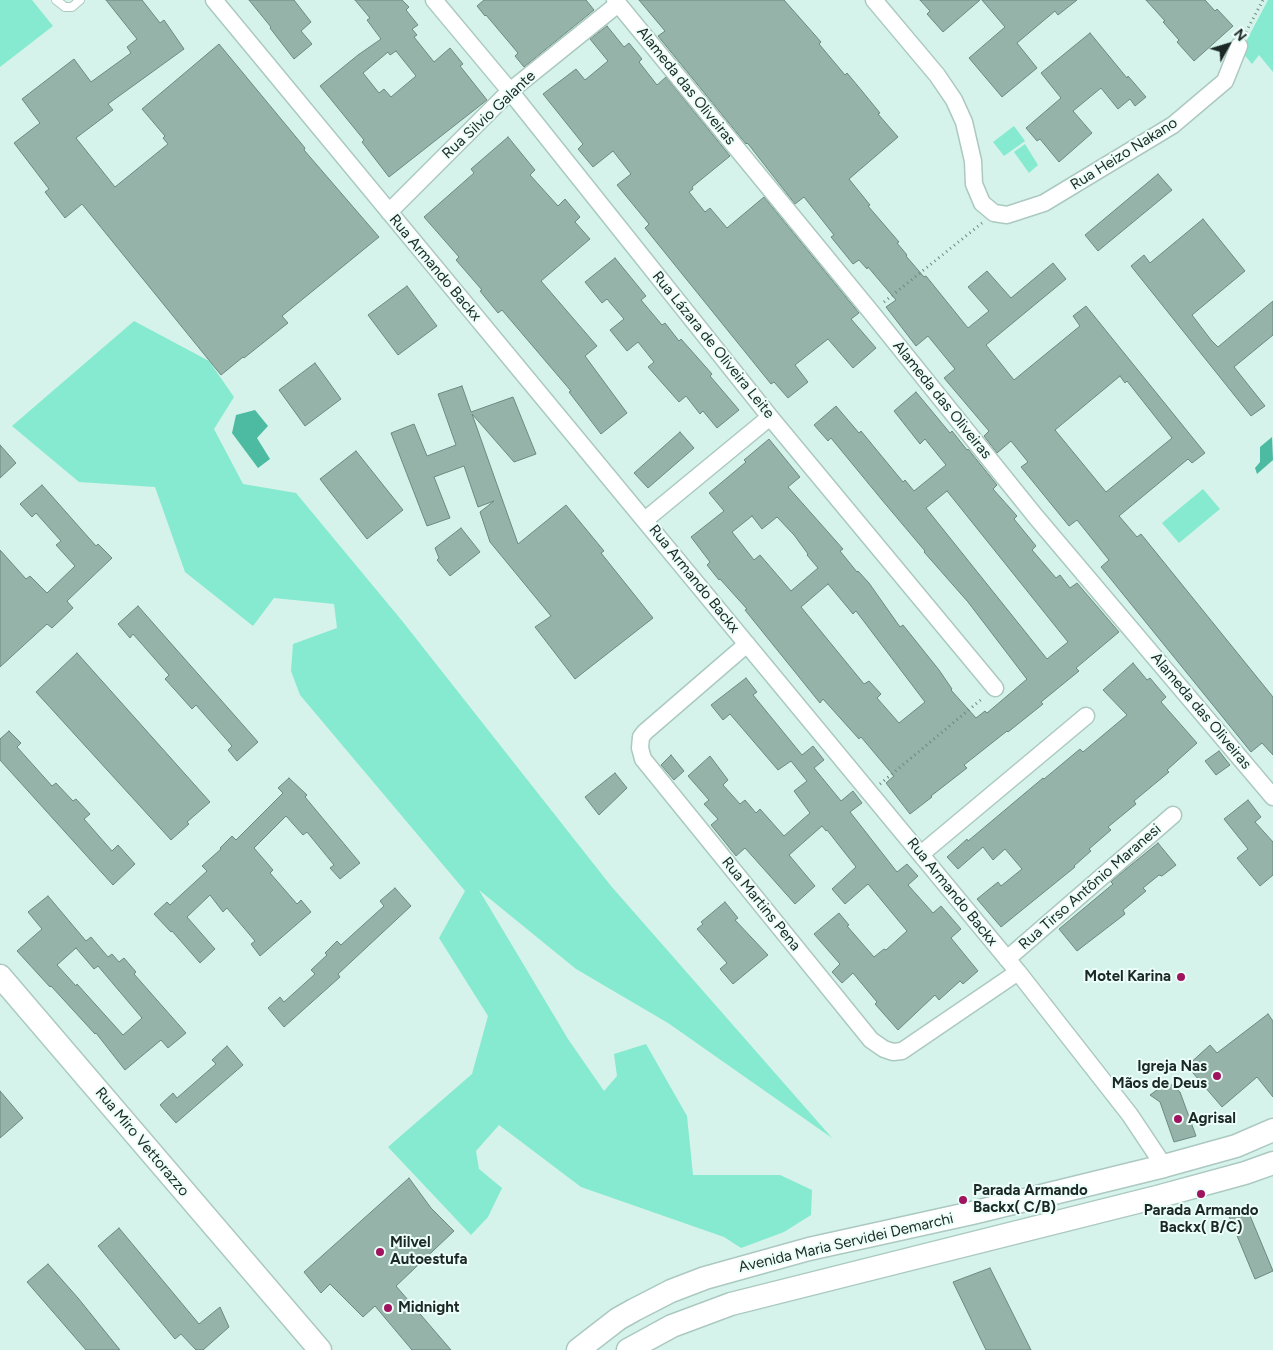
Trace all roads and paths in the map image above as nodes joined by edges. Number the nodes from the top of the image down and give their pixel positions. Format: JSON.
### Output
{"nodes":[{"id":1,"x":56,"y":0,"type":"edge"},
{"id":2,"x":80,"y":0,"type":"edge"},
{"id":3,"x":214,"y":0,"type":"edge"},
{"id":4,"x":434,"y":0,"type":"edge"},
{"id":5,"x":874,"y":0,"type":"edge"},
{"id":6,"x":1263,"y":0,"type":"edge"},
{"id":7,"x":617,"y":2,"type":"edge"},
{"id":8,"x":1239,"y":46,"type":"joint"},
{"id":9,"x":510,"y":91,"type":"junction"},
{"id":10,"x":389,"y":212,"type":"junction"},
{"id":11,"x":1000,"y":214,"type":"junction"},
{"id":12,"x":871,"y":312,"type":"junction"},
{"id":13,"x":770,"y":417,"type":"junction"},
{"id":14,"x":645,"y":520,"type":"junction"},
{"id":15,"x":747,"y":644,"type":"junction"},
{"id":16,"x":995,"y":688,"type":"joint"},
{"id":17,"x":1086,"y":716,"type":"dead end"},
{"id":18,"x":870,"y":792,"type":"junction"},
{"id":19,"x":1273,"y":797,"type":"edge"},
{"id":20,"x":1173,"y":815,"type":"dead end"},
{"id":21,"x":921,"y":854,"type":"junction"},
{"id":22,"x":1007,"y":959,"type":"junction"},
{"id":23,"x":1018,"y":972,"type":"junction"},
{"id":24,"x":0,"y":976,"type":"edge"},
{"id":25,"x":1273,"y":1130,"type":"edge"},
{"id":26,"x":1273,"y":1163,"type":"edge"},
{"id":27,"x":1164,"y":1166,"type":"junction"},
{"id":28,"x":283,"y":1308,"type":"junction"},
{"id":29,"x":300,"y":1350,"type":"edge"},
{"id":30,"x":320,"y":1350,"type":"edge"},
{"id":31,"x":578,"y":1350,"type":"edge"},
{"id":32,"x":628,"y":1350,"type":"edge"}],
"edges":[{"from":1,"to":2,"type":"lane"},
{"from":3,"to":10,"type":"street","name":"Rua Armando Backx"},
{"from":4,"to":9,"type":"street","name":"Rua Lázara de Oliveira Leite"},
{"from":5,"to":11,"type":"street"},
{"from":6,"to":8,"type":"path"},
{"from":7,"to":9,"type":"street","name":"Rua Silvio Galante"},
{"from":7,"to":12,"type":"street","name":"Alameda das Oliveiras"},
{"from":8,"to":11,"type":"street","name":"Rua Heizo Nakano"},
{"from":9,"to":10,"type":"street","name":"Rua Silvio Galante"},
{"from":9,"to":13,"type":"street","name":"Rua Lázara de Oliveira Leite"},
{"from":10,"to":14,"type":"street","name":"Rua Armando Backx"},
{"from":11,"to":12,"type":"path"},
{"from":12,"to":19,"type":"street","name":"Alameda das Oliveiras"},
{"from":13,"to":14,"type":"street"},
{"from":13,"to":16,"type":"street","name":"Rua Lázara de Oliveira Leite"},
{"from":14,"to":15,"type":"street","name":"Rua Armando Backx"},
{"from":15,"to":18,"type":"street","name":"Rua Armando Backx"},
{"from":15,"to":23,"type":"street","name":"Rua Martins Pena"},
{"from":16,"to":18,"type":"path"},
{"from":17,"to":21,"type":"street"},
{"from":18,"to":21,"type":"street","name":"Rua Armando Backx"},
{"from":20,"to":22,"type":"street","name":"Rua Tirso Antônio Maranesi"},
{"from":21,"to":22,"type":"street","name":"Rua Armando Backx"},
{"from":22,"to":23,"type":"street","name":"Rua Armando Backx"},
{"from":23,"to":27,"type":"street","name":"Rua Armando Backx"},
{"from":24,"to":28,"type":"main road","name":"Rua Miro Vettorazzo"},
{"from":25,"to":27,"type":"main road","name":"Avenida Maria Servidei Demarchi"},
{"from":26,"to":32,"type":"main road","name":"Avenida Maria Servidei Demarchi"},
{"from":27,"to":31,"type":"main road","name":"Avenida Maria Servidei Demarchi"},
{"from":28,"to":29,"type":"main road","name":"Rua Miro Vettorazzo"},
{"from":28,"to":30,"type":"main road","name":"Rua Miro Vettorazzo"}]}
